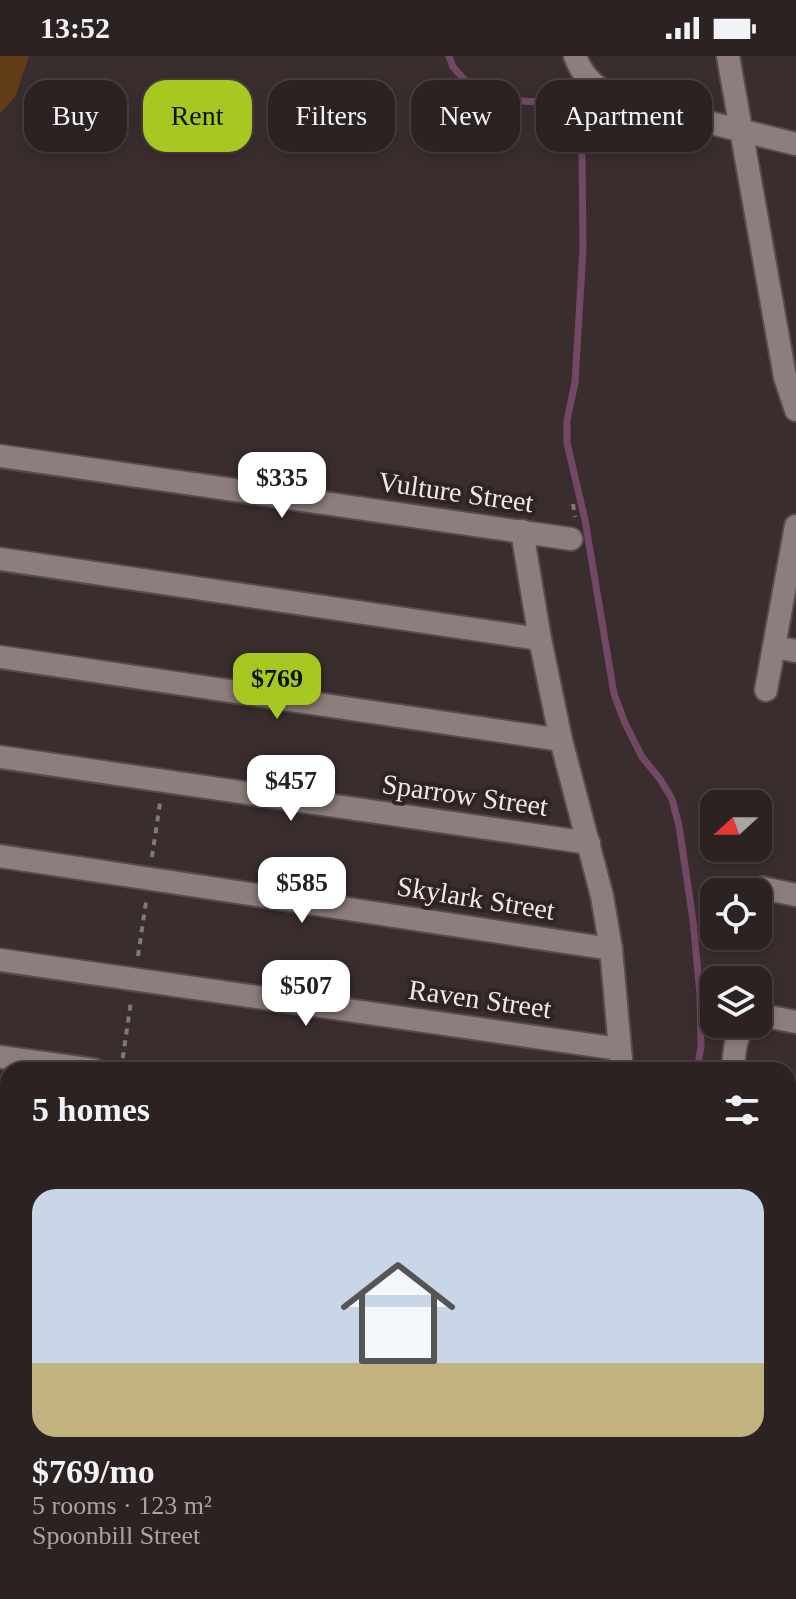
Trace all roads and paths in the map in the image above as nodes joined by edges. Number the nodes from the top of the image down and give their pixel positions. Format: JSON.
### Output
{"nodes":[{"id":1,"x":575,"y":56,"type":"edge"},
{"id":2,"x":728,"y":56,"type":"edge"},
{"id":3,"x":741,"y":130,"type":"junction"},
{"id":4,"x":796,"y":144,"type":"edge"},
{"id":5,"x":789,"y":357,"type":"edge"},
{"id":6,"x":796,"y":410,"type":"edge"},
{"id":7,"x":0,"y":456,"type":"edge"},
{"id":8,"x":522,"y":531,"type":"junction"},
{"id":9,"x":795,"y":535,"type":"edge"},
{"id":10,"x":571,"y":539,"type":"dead end"},
{"id":11,"x":0,"y":559,"type":"edge"},
{"id":12,"x":540,"y":639,"type":"junction"},
{"id":13,"x":785,"y":649,"type":"edge"},
{"id":14,"x":0,"y":657,"type":"edge"},
{"id":15,"x":766,"y":690,"type":"dead end"},
{"id":16,"x":561,"y":740,"type":"junction"},
{"id":17,"x":0,"y":757,"type":"edge"},
{"id":18,"x":164,"y":781,"type":"junction"},
{"id":19,"x":589,"y":843,"type":"junction"},
{"id":20,"x":0,"y":856,"type":"edge"},
{"id":21,"x":149,"y":879,"type":"junction"},
{"id":22,"x":772,"y":890,"type":"edge"},
{"id":23,"x":796,"y":895,"type":"edge"},
{"id":24,"x":611,"y":949,"type":"junction"},
{"id":25,"x":0,"y":960,"type":"edge"},
{"id":26,"x":134,"y":981,"type":"junction"},
{"id":27,"x":772,"y":1020,"type":"edge"},
{"id":28,"x":796,"y":1022,"type":"edge"},
{"id":29,"x":737,"y":1038,"type":"edge"},
{"id":30,"x":0,"y":1057,"type":"edge"},
{"id":31,"x":620,"y":1060,"type":"edge"},
{"id":32,"x":36,"y":1062,"type":"edge"},
{"id":33,"x":122,"y":1062,"type":"edge"},
{"id":34,"x":733,"y":1062,"type":"edge"}],
"edges":[{"from":1,"to":3,"type":"street"},
{"from":2,"to":3,"type":"street"},
{"from":3,"to":4,"type":"street"},
{"from":3,"to":5,"type":"street"},
{"from":5,"to":6,"type":"street"},
{"from":7,"to":8,"type":"street","name":"Vulture Street"},
{"from":8,"to":10,"type":"street","name":"Vulture Street"},
{"from":8,"to":12,"type":"street"},
{"from":9,"to":13,"type":"street"},
{"from":11,"to":12,"type":"street"},
{"from":12,"to":16,"type":"street"},
{"from":13,"to":15,"type":"street"},
{"from":14,"to":16,"type":"street"},
{"from":16,"to":19,"type":"street"},
{"from":17,"to":18,"type":"street","name":"Sparrow Street"},
{"from":18,"to":19,"type":"street","name":"Sparrow Street"},
{"from":18,"to":21,"type":"path"},
{"from":19,"to":24,"type":"street"},
{"from":20,"to":21,"type":"street","name":"Skylark Street"},
{"from":21,"to":24,"type":"street","name":"Skylark Street"},
{"from":21,"to":26,"type":"path"},
{"from":22,"to":23,"type":"street"},
{"from":24,"to":31,"type":"street"},
{"from":25,"to":26,"type":"street","name":"Raven Street"},
{"from":26,"to":31,"type":"street","name":"Raven Street"},
{"from":26,"to":33,"type":"path"},
{"from":27,"to":28,"type":"street"},
{"from":29,"to":34,"type":"street"},
{"from":30,"to":32,"type":"street"}]}
